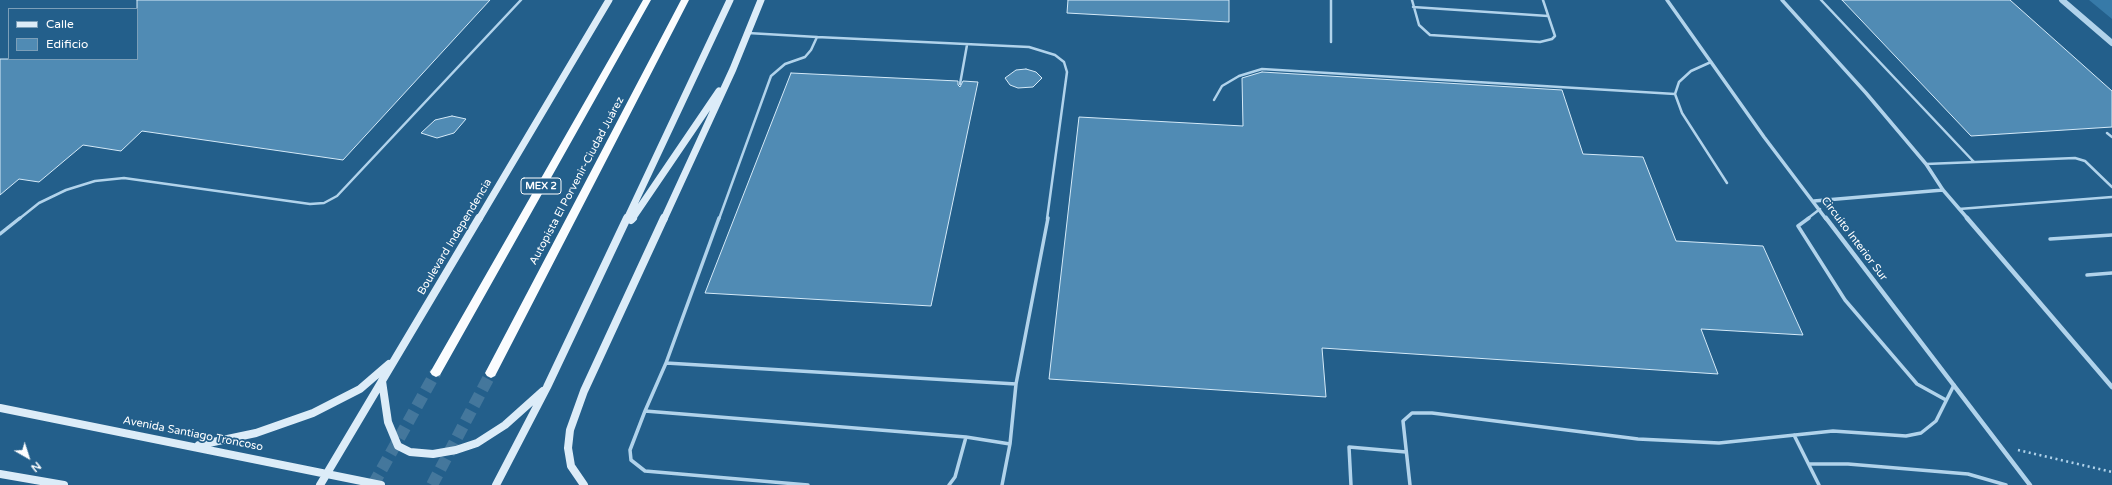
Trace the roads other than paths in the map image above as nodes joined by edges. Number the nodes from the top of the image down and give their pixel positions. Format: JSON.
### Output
{"nodes":[{"id":1,"x":521,"y":0,"type":"edge"},
{"id":2,"x":610,"y":0,"type":"edge"},
{"id":3,"x":647,"y":0,"type":"edge"},
{"id":4,"x":685,"y":0,"type":"edge"},
{"id":5,"x":730,"y":0,"type":"edge"},
{"id":6,"x":761,"y":0,"type":"edge"},
{"id":7,"x":1330,"y":0,"type":"edge"},
{"id":8,"x":1412,"y":0,"type":"edge"},
{"id":9,"x":1542,"y":0,"type":"edge"},
{"id":10,"x":1668,"y":0,"type":"edge"},
{"id":11,"x":1782,"y":0,"type":"edge"},
{"id":12,"x":1821,"y":0,"type":"edge"},
{"id":13,"x":2062,"y":0,"type":"edge"},
{"id":14,"x":1413,"y":7,"type":"junction"},
{"id":15,"x":1548,"y":16,"type":"junction"},
{"id":16,"x":748,"y":33,"type":"junction"},
{"id":17,"x":817,"y":37,"type":"junction"},
{"id":18,"x":1332,"y":42,"type":"dead end"},
{"id":19,"x":2112,"y":43,"type":"edge"},
{"id":20,"x":967,"y":45,"type":"junction"},
{"id":21,"x":1711,"y":62,"type":"junction"},
{"id":22,"x":733,"y":69,"type":"junction"},
{"id":23,"x":960,"y":84,"type":"dead end"},
{"id":24,"x":1675,"y":94,"type":"junction"},
{"id":25,"x":1214,"y":100,"type":"dead end"},
{"id":26,"x":2107,"y":133,"type":"dead end"},
{"id":27,"x":2112,"y":138,"type":"edge"},
{"id":28,"x":1974,"y":162,"type":"junction"},
{"id":29,"x":1926,"y":164,"type":"junction"},
{"id":30,"x":1727,"y":183,"type":"dead end"},
{"id":31,"x":2112,"y":187,"type":"edge"},
{"id":32,"x":1943,"y":190,"type":"junction"},
{"id":33,"x":2112,"y":197,"type":"edge"},
{"id":34,"x":1814,"y":201,"type":"junction"},
{"id":35,"x":1820,"y":209,"type":"junction"},
{"id":36,"x":1959,"y":209,"type":"junction"},
{"id":37,"x":0,"y":234,"type":"edge"},
{"id":38,"x":2112,"y":235,"type":"edge"},
{"id":39,"x":2050,"y":239,"type":"dead end"},
{"id":40,"x":616,"y":242,"type":"junction"},
{"id":41,"x":2112,"y":273,"type":"edge"},
{"id":42,"x":2087,"y":275,"type":"dead end"},
{"id":43,"x":394,"y":360,"type":"junction"},
{"id":44,"x":666,"y":363,"type":"junction"},
{"id":45,"x":436,"y":372,"type":"tunnel mouth"},
{"id":46,"x":491,"y":373,"type":"tunnel mouth"},
{"id":47,"x":382,"y":381,"type":"junction"},
{"id":48,"x":1016,"y":384,"type":"junction"},
{"id":49,"x":1954,"y":385,"type":"junction"},
{"id":50,"x":547,"y":387,"type":"junction"},
{"id":51,"x":2112,"y":387,"type":"edge"},
{"id":52,"x":1946,"y":400,"type":"junction"},
{"id":53,"x":0,"y":408,"type":"edge"},
{"id":54,"x":645,"y":411,"type":"junction"},
{"id":55,"x":1794,"y":435,"type":"junction"},
{"id":56,"x":966,"y":437,"type":"junction"},
{"id":57,"x":1010,"y":444,"type":"junction"},
{"id":58,"x":195,"y":446,"type":"junction"},
{"id":59,"x":1406,"y":452,"type":"junction"},
{"id":60,"x":1810,"y":464,"type":"junction"},
{"id":61,"x":0,"y":474,"type":"edge"},
{"id":62,"x":325,"y":475,"type":"junction"},
{"id":63,"x":64,"y":485,"type":"edge"},
{"id":64,"x":320,"y":485,"type":"edge"},
{"id":65,"x":381,"y":485,"type":"edge"},
{"id":66,"x":496,"y":485,"type":"edge"},
{"id":67,"x":584,"y":485,"type":"edge"},
{"id":68,"x":808,"y":485,"type":"edge"},
{"id":69,"x":949,"y":485,"type":"edge"},
{"id":70,"x":1002,"y":485,"type":"edge"},
{"id":71,"x":1351,"y":485,"type":"edge"},
{"id":72,"x":1410,"y":485,"type":"edge"},
{"id":73,"x":1819,"y":485,"type":"edge"},
{"id":74,"x":2006,"y":485,"type":"edge"},
{"id":75,"x":2030,"y":485,"type":"edge"}],
"edges":[{"from":1,"to":37,"type":"lane"},
{"from":2,"to":43,"type":"main road","name":"Boulevard Independencia","number":"MEX 2"},
{"from":3,"to":45,"type":"highway","number":"MEX 2"},
{"from":4,"to":46,"type":"highway","name":"Autopista El Porvenir-Ciudad Juárez"},
{"from":5,"to":40,"type":"main road"},
{"from":6,"to":16,"type":"main road"},
{"from":7,"to":18,"type":"lane"},
{"from":8,"to":14,"type":"lane"},
{"from":9,"to":15,"type":"lane"},
{"from":10,"to":21,"type":"street","name":"Circuito Interior Sur"},
{"from":11,"to":29,"type":"street"},
{"from":12,"to":28,"type":"lane"},
{"from":13,"to":19,"type":"street"},
{"from":14,"to":15,"type":"lane"},
{"from":14,"to":15,"type":"lane"},
{"from":16,"to":17,"type":"lane"},
{"from":16,"to":22,"type":"main road"},
{"from":17,"to":20,"type":"lane"},
{"from":17,"to":44,"type":"lane"},
{"from":20,"to":23,"type":"lane"},
{"from":20,"to":48,"type":"lane"},
{"from":21,"to":24,"type":"lane"},
{"from":21,"to":34,"type":"street","name":"Circuito Interior Sur"},
{"from":22,"to":40,"type":"main road"},
{"from":22,"to":67,"type":"main road"},
{"from":24,"to":25,"type":"lane"},
{"from":24,"to":30,"type":"lane"},
{"from":26,"to":27,"type":"lane"},
{"from":28,"to":29,"type":"lane"},
{"from":28,"to":31,"type":"lane"},
{"from":29,"to":32,"type":"street"},
{"from":32,"to":34,"type":"street"},
{"from":32,"to":36,"type":"street"},
{"from":33,"to":36,"type":"lane"},
{"from":34,"to":35,"type":"street","name":"Circuito Interior Sur"},
{"from":35,"to":49,"type":"street","name":"Circuito Interior Sur"},
{"from":35,"to":52,"type":"lane"},
{"from":36,"to":51,"type":"street"},
{"from":38,"to":39,"type":"lane"},
{"from":40,"to":50,"type":"main road"},
{"from":41,"to":42,"type":"lane"},
{"from":43,"to":47,"type":"main road","name":"Boulevard Independencia","number":"MEX 2"},
{"from":43,"to":58,"type":"main road"},
{"from":44,"to":48,"type":"lane"},
{"from":44,"to":54,"type":"lane"},
{"from":47,"to":50,"type":"main road"},
{"from":47,"to":62,"type":"main road","name":"Boulevard Independencia","number":"MEX 2"},
{"from":48,"to":57,"type":"lane"},
{"from":49,"to":52,"type":"lane"},
{"from":49,"to":75,"type":"street","name":"Circuito Interior Sur"},
{"from":50,"to":66,"type":"main road"},
{"from":52,"to":55,"type":"lane"},
{"from":53,"to":58,"type":"main road","name":"Avenida Santiago Troncoso"},
{"from":54,"to":56,"type":"lane"},
{"from":54,"to":68,"type":"lane"},
{"from":55,"to":59,"type":"lane"},
{"from":55,"to":60,"type":"lane"},
{"from":56,"to":57,"type":"lane"},
{"from":56,"to":69,"type":"lane"},
{"from":57,"to":70,"type":"lane"},
{"from":58,"to":62,"type":"main road","name":"Avenida Santiago Troncoso"},
{"from":59,"to":71,"type":"lane"},
{"from":59,"to":72,"type":"lane"},
{"from":60,"to":73,"type":"lane"},
{"from":60,"to":74,"type":"lane"},
{"from":61,"to":63,"type":"main road"},
{"from":62,"to":64,"type":"main road","name":"Boulevard Independencia","number":"MEX 2"},
{"from":62,"to":65,"type":"main road","name":"Avenida Santiago Troncoso"}]}
